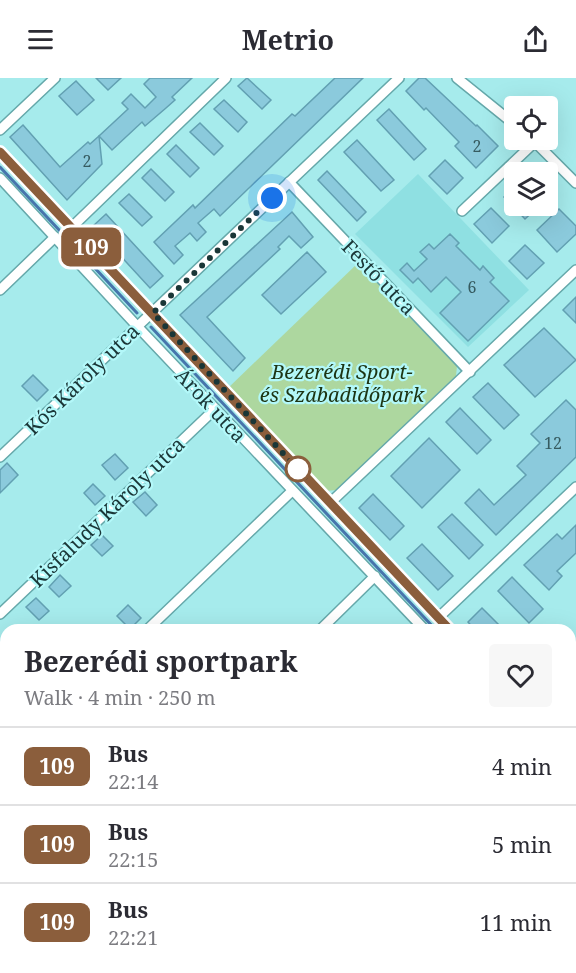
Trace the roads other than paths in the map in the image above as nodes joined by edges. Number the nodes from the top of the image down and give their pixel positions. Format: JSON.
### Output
{"nodes":[{"id":1,"x":55,"y":78,"type":"edge"},
{"id":2,"x":226,"y":78,"type":"edge"},
{"id":3,"x":399,"y":78,"type":"edge"},
{"id":4,"x":457,"y":78,"type":"edge"},
{"id":5,"x":504,"y":116,"type":"edge"},
{"id":6,"x":0,"y":130,"type":"edge"},
{"id":7,"x":524,"y":150,"type":"edge"},
{"id":8,"x":544,"y":150,"type":"edge"},
{"id":9,"x":0,"y":152,"type":"edge"},
{"id":10,"x":0,"y":178,"type":"edge"},
{"id":11,"x":289,"y":182,"type":"junction"},
{"id":12,"x":576,"y":183,"type":"edge"},
{"id":13,"x":462,"y":211,"type":"dead end"},
{"id":14,"x":72,"y":227,"type":"junction"},
{"id":15,"x":55,"y":237,"type":"junction"},
{"id":16,"x":576,"y":270,"type":"edge"},
{"id":17,"x":0,"y":290,"type":"edge"},
{"id":18,"x":153,"y":313,"type":"junction"},
{"id":19,"x":137,"y":326,"type":"junction"},
{"id":20,"x":470,"y":372,"type":"junction"},
{"id":21,"x":215,"y":409,"type":"junction"},
{"id":22,"x":0,"y":457,"type":"edge"},
{"id":23,"x":576,"y":487,"type":"edge"},
{"id":24,"x":292,"y":491,"type":"junction"},
{"id":25,"x":330,"y":503,"type":"junction"},
{"id":26,"x":375,"y":576,"type":"junction"},
{"id":27,"x":0,"y":614,"type":"edge"},
{"id":28,"x":438,"y":618,"type":"junction"},
{"id":29,"x":153,"y":624,"type":"edge"},
{"id":30,"x":326,"y":624,"type":"edge"},
{"id":31,"x":419,"y":624,"type":"edge"},
{"id":32,"x":444,"y":624,"type":"edge"}],
"edges":[{"from":1,"to":6,"type":"street"},
{"from":2,"to":14,"type":"street"},
{"from":3,"to":11,"type":"street","name":"Kós Károly utca"},
{"from":4,"to":5,"type":"street"},
{"from":7,"to":13,"type":"street"},
{"from":8,"to":12,"type":"street"},
{"from":9,"to":14,"type":"street"},
{"from":10,"to":15,"type":"street","name":"Árok utca"},
{"from":11,"to":18,"type":"street","name":"Kós Károly utca"},
{"from":11,"to":20,"type":"street","name":"Festő utca"},
{"from":14,"to":18,"type":"street"},
{"from":15,"to":17,"type":"street"},
{"from":15,"to":19,"type":"street","name":"Árok utca"},
{"from":16,"to":20,"type":"street"},
{"from":18,"to":19,"type":"street","name":"Kós Károly utca"},
{"from":18,"to":25,"type":"street"},
{"from":19,"to":21,"type":"street","name":"Árok utca"},
{"from":19,"to":22,"type":"street","name":"Kós Károly utca"},
{"from":20,"to":25,"type":"street"},
{"from":21,"to":24,"type":"street","name":"Árok utca"},
{"from":21,"to":27,"type":"street","name":"Kisfaludy Károly utca"},
{"from":23,"to":28,"type":"street"},
{"from":24,"to":26,"type":"street","name":"Árok utca"},
{"from":24,"to":29,"type":"street"},
{"from":25,"to":28,"type":"street"},
{"from":26,"to":30,"type":"street"},
{"from":26,"to":31,"type":"street","name":"Árok utca"},
{"from":28,"to":32,"type":"street"}]}
